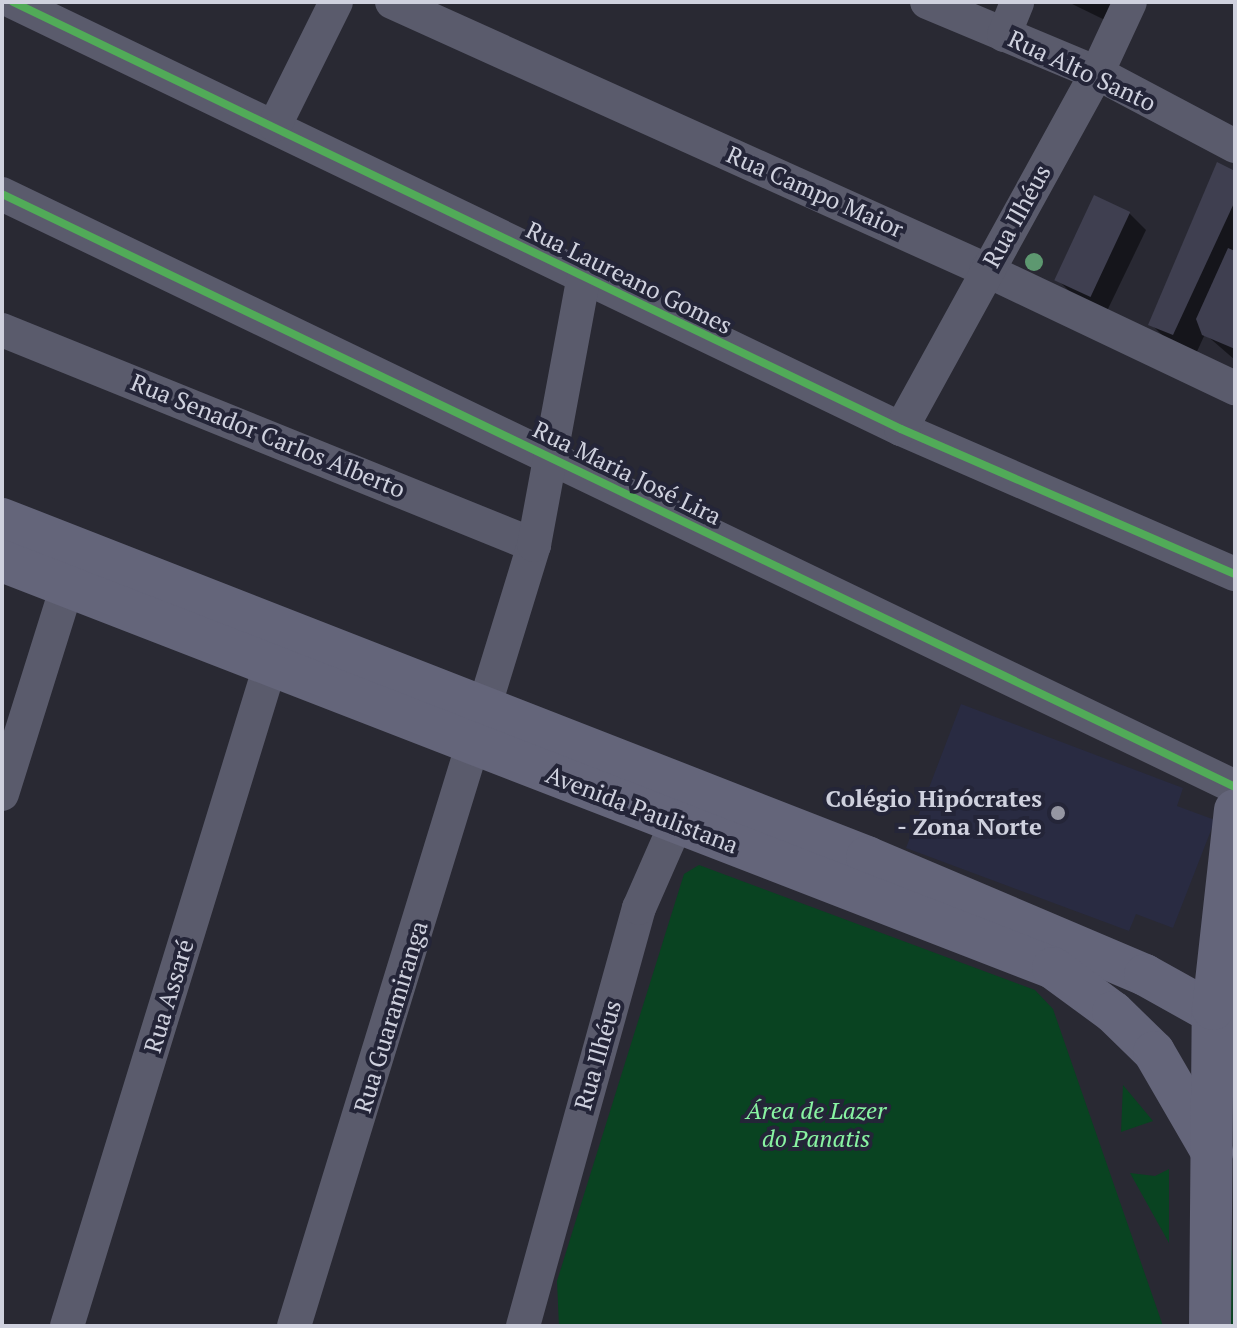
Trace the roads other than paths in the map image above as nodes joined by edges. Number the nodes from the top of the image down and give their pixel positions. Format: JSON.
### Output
{"nodes":[{"id":1,"x":13,"y":2,"type":"edge"},
{"id":2,"x":336,"y":2,"type":"edge"},
{"id":3,"x":392,"y":2,"type":"edge"},
{"id":4,"x":927,"y":2,"type":"edge"},
{"id":5,"x":1017,"y":2,"type":"edge"},
{"id":6,"x":1130,"y":2,"type":"edge"},
{"id":7,"x":1004,"y":35,"type":"junction"},
{"id":8,"x":1097,"y":73,"type":"junction"},
{"id":9,"x":275,"y":125,"type":"junction"},
{"id":10,"x":1235,"y":146,"type":"edge"},
{"id":11,"x":2,"y":194,"type":"edge"},
{"id":12,"x":986,"y":270,"type":"junction"},
{"id":13,"x":583,"y":280,"type":"junction"},
{"id":14,"x":2,"y":330,"type":"edge"},
{"id":15,"x":1235,"y":388,"type":"edge"},
{"id":16,"x":901,"y":429,"type":"junction"},
{"id":17,"x":552,"y":460,"type":"junction"},
{"id":18,"x":2,"y":519,"type":"edge"},
{"id":19,"x":534,"y":545,"type":"junction"},
{"id":20,"x":2,"y":561,"type":"edge"},
{"id":21,"x":1235,"y":574,"type":"edge"},
{"id":22,"x":67,"y":586,"type":"junction"},
{"id":23,"x":270,"y":666,"type":"junction"},
{"id":24,"x":487,"y":709,"type":"junction"},
{"id":25,"x":473,"y":747,"type":"junction"},
{"id":26,"x":1235,"y":787,"type":"edge"},
{"id":27,"x":2,"y":794,"type":"edge"},
{"id":28,"x":684,"y":806,"type":"junction"},
{"id":29,"x":1235,"y":810,"type":"edge"},
{"id":30,"x":865,"y":895,"type":"junction"},
{"id":31,"x":1110,"y":959,"type":"junction"},
{"id":32,"x":1224,"y":1017,"type":"edge"},
{"id":33,"x":1212,"y":1152,"type":"junction"},
{"id":34,"x":1213,"y":1210,"type":"junction"},
{"id":35,"x":67,"y":1326,"type":"edge"},
{"id":36,"x":294,"y":1326,"type":"edge"},
{"id":37,"x":523,"y":1326,"type":"edge"},
{"id":38,"x":1199,"y":1326,"type":"edge"},
{"id":39,"x":1210,"y":1326,"type":"edge"}],
"edges":[{"from":1,"to":9,"type":"street","name":"Rua Laureano Gomes"},
{"from":2,"to":9,"type":"street"},
{"from":3,"to":12,"type":"street","name":"Rua Campo Maior"},
{"from":4,"to":7,"type":"street","name":"Rua Alto Santo"},
{"from":5,"to":7,"type":"street"},
{"from":6,"to":8,"type":"street","name":"Rua Ilhéus"},
{"from":7,"to":8,"type":"street","name":"Rua Alto Santo"},
{"from":8,"to":10,"type":"street","name":"Rua Alto Santo"},
{"from":8,"to":12,"type":"street","name":"Rua Ilhéus"},
{"from":9,"to":13,"type":"street","name":"Rua Laureano Gomes"},
{"from":11,"to":17,"type":"street","name":"Rua Maria José Lira"},
{"from":12,"to":15,"type":"street","name":"Rua Campo Maior"},
{"from":12,"to":16,"type":"street","name":"Rua Ilhéus"},
{"from":13,"to":16,"type":"street","name":"Rua Laureano Gomes"},
{"from":13,"to":17,"type":"street","name":"Rua Guaramiranga"},
{"from":14,"to":19,"type":"street","name":"Rua Senador Carlos Alberto"},
{"from":16,"to":21,"type":"street","name":"Rua Laureano Gomes"},
{"from":17,"to":19,"type":"street","name":"Rua Guaramiranga"},
{"from":17,"to":26,"type":"street","name":"Rua Maria José Lira"},
{"from":18,"to":24,"type":"main road","name":"Avenida Paulistana"},
{"from":19,"to":24,"type":"street","name":"Rua Guaramiranga"},
{"from":20,"to":22,"type":"main road","name":"Avenida Paulistana"},
{"from":22,"to":23,"type":"main road","name":"Avenida Paulistana"},
{"from":22,"to":27,"type":"street"},
{"from":23,"to":25,"type":"main road","name":"Avenida Paulistana"},
{"from":23,"to":35,"type":"street","name":"Rua Assaré"},
{"from":24,"to":25,"type":"street","name":"Rua Guaramiranga"},
{"from":24,"to":28,"type":"main road","name":"Avenida Paulistana"},
{"from":25,"to":28,"type":"main road","name":"Avenida Paulistana"},
{"from":25,"to":36,"type":"street","name":"Rua Guaramiranga"},
{"from":28,"to":30,"type":"main road","name":"Avenida Paulistana"},
{"from":28,"to":31,"type":"main road","name":"Avenida Paulistana"},
{"from":28,"to":37,"type":"street","name":"Rua Ilhéus"},
{"from":29,"to":32,"type":"main road"},
{"from":30,"to":31,"type":"main road"},
{"from":30,"to":33,"type":"main road","name":"Avenida Paulistana"},
{"from":31,"to":32,"type":"main road","name":"Avenida Paulistana"},
{"from":32,"to":33,"type":"main road"},
{"from":33,"to":34,"type":"main road"},
{"from":34,"to":38,"type":"street"},
{"from":34,"to":39,"type":"main road"}]}
